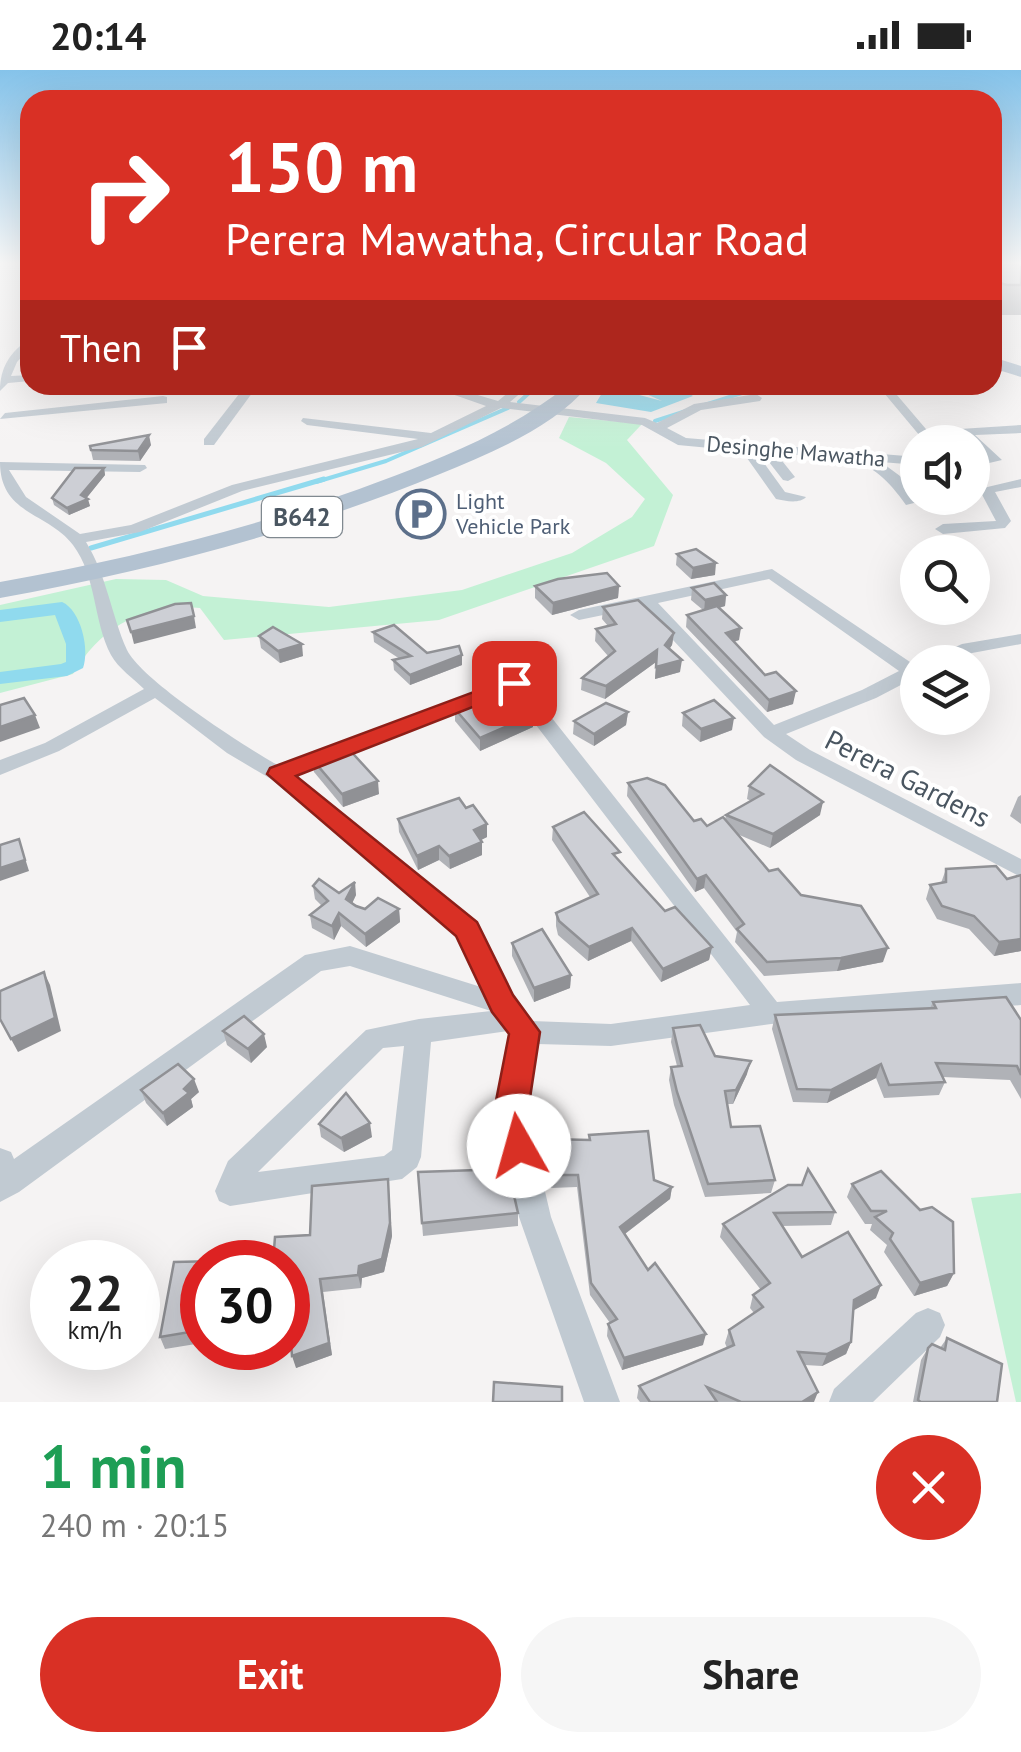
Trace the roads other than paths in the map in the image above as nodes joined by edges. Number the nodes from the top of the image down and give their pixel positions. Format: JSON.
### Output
{"nodes":[{"id":1,"x":15,"y":357,"type":"edge"},
{"id":2,"x":1,"y":384,"type":"edge"},
{"id":3,"x":244,"y":395,"type":"edge"},
{"id":4,"x":456,"y":395,"type":"edge"},
{"id":5,"x":512,"y":395,"type":"edge"},
{"id":6,"x":554,"y":395,"type":"edge"},
{"id":7,"x":565,"y":395,"type":"edge"},
{"id":8,"x":892,"y":395,"type":"edge"},
{"id":9,"x":756,"y":398,"type":"dead end"},
{"id":10,"x":163,"y":400,"type":"dead end"},
{"id":11,"x":501,"y":404,"type":"junction"},
{"id":12,"x":542,"y":410,"type":"junction"},
{"id":13,"x":2,"y":413,"type":"edge"},
{"id":14,"x":307,"y":420,"type":"dead end"},
{"id":15,"x":917,"y":425,"type":"edge"},
{"id":16,"x":660,"y":426,"type":"junction"},
{"id":17,"x":1021,"y":429,"type":"edge"},
{"id":18,"x":0,"y":435,"type":"edge"},
{"id":19,"x":434,"y":437,"type":"junction"},
{"id":20,"x":209,"y":442,"type":"dead end"},
{"id":21,"x":746,"y":448,"type":"junction"},
{"id":22,"x":778,"y":450,"type":"junction"},
{"id":23,"x":864,"y":456,"type":"junction"},
{"id":24,"x":900,"y":459,"type":"edge"},
{"id":25,"x":995,"y":460,"type":"junction"},
{"id":26,"x":990,"y":461,"type":"edge"},
{"id":27,"x":0,"y":466,"type":"edge"},
{"id":28,"x":140,"y":468,"type":"dead end"},
{"id":29,"x":788,"y":478,"type":"dead end"},
{"id":30,"x":1021,"y":483,"type":"edge"},
{"id":31,"x":900,"y":486,"type":"edge"},
{"id":32,"x":798,"y":497,"type":"dead end"},
{"id":33,"x":943,"y":529,"type":"dead end"},
{"id":34,"x":77,"y":539,"type":"junction"},
{"id":35,"x":93,"y":569,"type":"junction"},
{"id":36,"x":0,"y":579,"type":"edge"},
{"id":37,"x":0,"y":590,"type":"edge"},
{"id":38,"x":646,"y":600,"type":"junction"},
{"id":39,"x":579,"y":615,"type":"dead end"},
{"id":40,"x":1021,"y":640,"type":"edge"},
{"id":41,"x":988,"y":645,"type":"edge"},
{"id":42,"x":900,"y":661,"type":"edge"},
{"id":43,"x":900,"y":677,"type":"edge"},
{"id":44,"x":156,"y":690,"type":"junction"},
{"id":45,"x":771,"y":732,"type":"junction"},
{"id":46,"x":0,"y":768,"type":"edge"},
{"id":47,"x":278,"y":774,"type":"junction"},
{"id":48,"x":1021,"y":870,"type":"edge"},
{"id":49,"x":1021,"y":994,"type":"edge"},
{"id":50,"x":771,"y":1013,"type":"junction"},
{"id":51,"x":514,"y":1018,"type":"junction"},
{"id":52,"x":418,"y":1030,"type":"junction"},
{"id":53,"x":3,"y":1177,"type":"edge"},
{"id":54,"x":928,"y":1325,"type":"dead end"},
{"id":55,"x":602,"y":1402,"type":"edge"},
{"id":56,"x":847,"y":1402,"type":"edge"}],
"edges":[{"from":1,"to":2,"type":"street"},
{"from":3,"to":20,"type":"street"},
{"from":4,"to":11,"type":"street","name":"Desinghe Mawatha"},
{"from":5,"to":11,"type":"street"},
{"from":6,"to":12,"type":"main road","number":"B642"},
{"from":7,"to":12,"type":"main road","number":"B642"},
{"from":8,"to":15,"type":"street"},
{"from":9,"to":16,"type":"street"},
{"from":10,"to":13,"type":"street"},
{"from":11,"to":12,"type":"street","name":"Desinghe Mawatha"},
{"from":11,"to":19,"type":"street"},
{"from":12,"to":16,"type":"street","name":"Desinghe Mawatha"},
{"from":12,"to":35,"type":"main road","number":"B642"},
{"from":13,"to":18,"type":"street"},
{"from":14,"to":19,"type":"street"},
{"from":16,"to":21,"type":"street","name":"Desinghe Mawatha"},
{"from":17,"to":25,"type":"street"},
{"from":19,"to":34,"type":"street"},
{"from":21,"to":22,"type":"street","name":"Desinghe Mawatha"},
{"from":21,"to":32,"type":"street"},
{"from":22,"to":23,"type":"street","name":"Desinghe Mawatha"},
{"from":22,"to":29,"type":"street"},
{"from":23,"to":24,"type":"street","name":"Desinghe Mawatha"},
{"from":23,"to":31,"type":"street"},
{"from":25,"to":26,"type":"street"},
{"from":25,"to":30,"type":"street"},
{"from":27,"to":28,"type":"street"},
{"from":27,"to":34,"type":"street"},
{"from":30,"to":33,"type":"street"},
{"from":34,"to":35,"type":"street"},
{"from":35,"to":36,"type":"main road","number":"B642"},
{"from":35,"to":37,"type":"main road","number":"B642"},
{"from":35,"to":44,"type":"street"},
{"from":38,"to":39,"type":"street","name":"Perera Gardens"},
{"from":38,"to":42,"type":"street","name":"Perera Gardens"},
{"from":38,"to":45,"type":"street","name":"Perera Gardens"},
{"from":40,"to":41,"type":"street"},
{"from":43,"to":45,"type":"street","name":"Perera Gardens"},
{"from":44,"to":46,"type":"street"},
{"from":44,"to":47,"type":"street"},
{"from":45,"to":48,"type":"street","name":"Perera Gardens"},
{"from":47,"to":50,"type":"street"},
{"from":47,"to":51,"type":"street"},
{"from":49,"to":50,"type":"street"},
{"from":50,"to":51,"type":"street"},
{"from":51,"to":52,"type":"street"},
{"from":51,"to":53,"type":"street"},
{"from":51,"to":55,"type":"street"},
{"from":52,"to":52,"type":"street"},
{"from":54,"to":56,"type":"street"}]}
